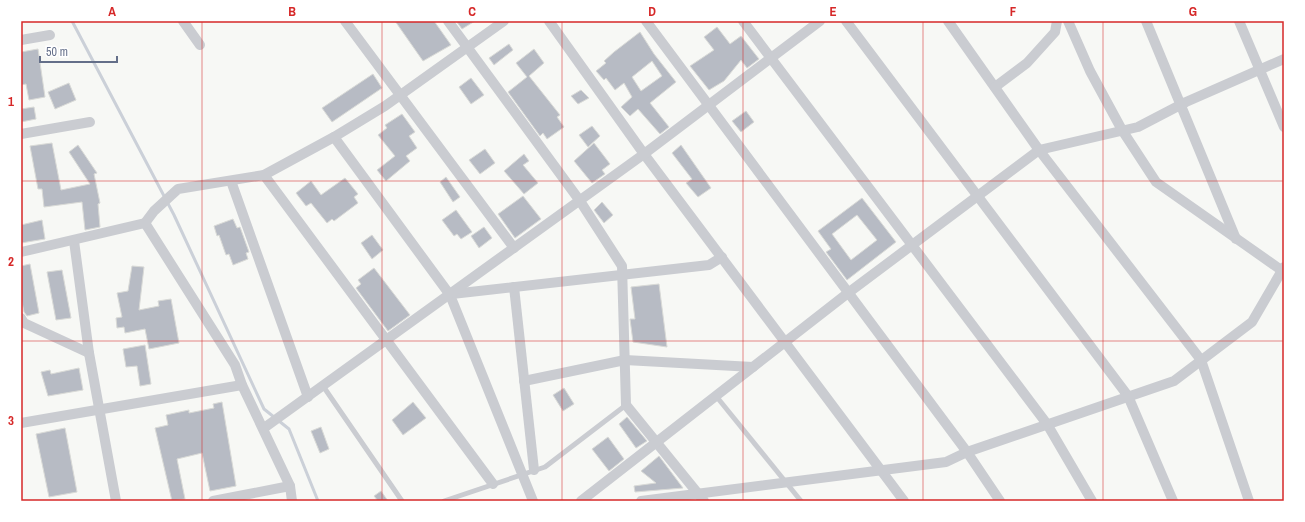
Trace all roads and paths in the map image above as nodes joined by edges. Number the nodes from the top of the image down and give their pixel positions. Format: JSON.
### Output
{"nodes":[{"id":1,"x":183,"y":21,"type":"edge"},
{"id":2,"x":344,"y":21,"type":"edge"},
{"id":3,"x":448,"y":21,"type":"edge"},
{"id":4,"x":504,"y":21,"type":"edge"},
{"id":5,"x":549,"y":21,"type":"edge"},
{"id":6,"x":646,"y":21,"type":"edge"},
{"id":7,"x":743,"y":21,"type":"edge"},
{"id":8,"x":820,"y":21,"type":"edge"},
{"id":9,"x":846,"y":21,"type":"edge"},
{"id":10,"x":1056,"y":21,"type":"edge"},
{"id":11,"x":1068,"y":21,"type":"edge"},
{"id":12,"x":1146,"y":21,"type":"edge"},
{"id":13,"x":1239,"y":21,"type":"edge"},
{"id":14,"x":953,"y":23,"type":"edge"},
{"id":15,"x":50,"y":35,"type":"dead end"},
{"id":16,"x":21,"y":40,"type":"edge"},
{"id":17,"x":200,"y":45,"type":"dead end"},
{"id":18,"x":467,"y":47,"type":"junction"},
{"id":19,"x":771,"y":58,"type":"junction"},
{"id":20,"x":1284,"y":59,"type":"edge"},
{"id":21,"x":1258,"y":69,"type":"junction"},
{"id":22,"x":995,"y":87,"type":"junction"},
{"id":23,"x":400,"y":95,"type":"junction"},
{"id":24,"x":1181,"y":104,"type":"junction"},
{"id":25,"x":708,"y":105,"type":"junction"},
{"id":26,"x":90,"y":122,"type":"dead end"},
{"id":27,"x":1284,"y":128,"type":"edge"},
{"id":28,"x":1122,"y":130,"type":"junction"},
{"id":29,"x":21,"y":134,"type":"edge"},
{"id":30,"x":334,"y":137,"type":"junction"},
{"id":31,"x":1039,"y":150,"type":"junction"},
{"id":32,"x":644,"y":154,"type":"junction"},
{"id":33,"x":264,"y":175,"type":"junction"},
{"id":34,"x":231,"y":181,"type":"junction"},
{"id":35,"x":978,"y":197,"type":"junction"},
{"id":36,"x":580,"y":201,"type":"junction"},
{"id":37,"x":145,"y":223,"type":"junction"},
{"id":38,"x":1236,"y":239,"type":"junction"},
{"id":39,"x":74,"y":241,"type":"junction"},
{"id":40,"x":913,"y":246,"type":"junction"},
{"id":41,"x":514,"y":248,"type":"junction"},
{"id":42,"x":21,"y":252,"type":"edge"},
{"id":43,"x":722,"y":257,"type":"junction"},
{"id":44,"x":1283,"y":269,"type":"edge"},
{"id":45,"x":622,"y":275,"type":"junction"},
{"id":46,"x":514,"y":287,"type":"junction"},
{"id":47,"x":848,"y":293,"type":"junction"},
{"id":48,"x":450,"y":294,"type":"junction"},
{"id":49,"x":21,"y":318,"type":"edge"},
{"id":50,"x":387,"y":340,"type":"junction"},
{"id":51,"x":786,"y":342,"type":"junction"},
{"id":52,"x":89,"y":353,"type":"junction"},
{"id":53,"x":625,"y":360,"type":"junction"},
{"id":54,"x":1201,"y":360,"type":"junction"},
{"id":55,"x":753,"y":366,"type":"junction"},
{"id":56,"x":524,"y":381,"type":"junction"},
{"id":57,"x":242,"y":385,"type":"junction"},
{"id":58,"x":324,"y":386,"type":"junction"},
{"id":59,"x":716,"y":396,"type":"junction"},
{"id":60,"x":1128,"y":396,"type":"junction"},
{"id":61,"x":308,"y":397,"type":"junction"},
{"id":62,"x":626,"y":405,"type":"junction"},
{"id":63,"x":99,"y":408,"type":"junction"},
{"id":64,"x":21,"y":423,"type":"edge"},
{"id":65,"x":1047,"y":424,"type":"junction"},
{"id":66,"x":264,"y":428,"type":"junction"},
{"id":67,"x":658,"y":442,"type":"junction"},
{"id":68,"x":967,"y":452,"type":"junction"},
{"id":69,"x":534,"y":470,"type":"junction"},
{"id":70,"x":881,"y":470,"type":"junction"},
{"id":71,"x":522,"y":474,"type":"junction"},
{"id":72,"x":786,"y":482,"type":"junction"},
{"id":73,"x":493,"y":484,"type":"junction"},
{"id":74,"x":290,"y":486,"type":"junction"},
{"id":75,"x":701,"y":497,"type":"edge"},
{"id":76,"x":116,"y":501,"type":"edge"},
{"id":77,"x":213,"y":501,"type":"edge"},
{"id":78,"x":292,"y":501,"type":"edge"},
{"id":79,"x":402,"y":501,"type":"edge"},
{"id":80,"x":444,"y":501,"type":"edge"},
{"id":81,"x":533,"y":501,"type":"edge"},
{"id":82,"x":581,"y":501,"type":"edge"},
{"id":83,"x":641,"y":501,"type":"edge"},
{"id":84,"x":801,"y":501,"type":"edge"},
{"id":85,"x":904,"y":501,"type":"edge"},
{"id":86,"x":1000,"y":501,"type":"edge"},
{"id":87,"x":1092,"y":501,"type":"edge"},
{"id":88,"x":1173,"y":501,"type":"edge"},
{"id":89,"x":1249,"y":501,"type":"edge"}],
"edges":[{"from":1,"to":17,"type":"street"},
{"from":2,"to":23,"type":"street"},
{"from":3,"to":18,"type":"street"},
{"from":4,"to":18,"type":"street"},
{"from":5,"to":32,"type":"street"},
{"from":6,"to":25,"type":"street"},
{"from":7,"to":19,"type":"street"},
{"from":8,"to":19,"type":"street"},
{"from":9,"to":35,"type":"street"},
{"from":10,"to":22,"type":"street"},
{"from":11,"to":28,"type":"street"},
{"from":12,"to":24,"type":"street"},
{"from":13,"to":21,"type":"street"},
{"from":14,"to":22,"type":"street"},
{"from":15,"to":16,"type":"street"},
{"from":18,"to":23,"type":"street"},
{"from":18,"to":36,"type":"street"},
{"from":19,"to":25,"type":"street"},
{"from":19,"to":40,"type":"street"},
{"from":20,"to":21,"type":"street"},
{"from":21,"to":24,"type":"street"},
{"from":21,"to":27,"type":"street"},
{"from":22,"to":31,"type":"street"},
{"from":23,"to":30,"type":"street"},
{"from":23,"to":41,"type":"street"},
{"from":24,"to":28,"type":"street"},
{"from":24,"to":38,"type":"street"},
{"from":25,"to":32,"type":"street"},
{"from":25,"to":47,"type":"street"},
{"from":26,"to":29,"type":"street"},
{"from":28,"to":31,"type":"street"},
{"from":28,"to":38,"type":"street"},
{"from":30,"to":33,"type":"street"},
{"from":30,"to":48,"type":"street"},
{"from":31,"to":35,"type":"street"},
{"from":31,"to":54,"type":"street"},
{"from":32,"to":36,"type":"street"},
{"from":32,"to":43,"type":"street"},
{"from":33,"to":34,"type":"street"},
{"from":33,"to":50,"type":"street"},
{"from":34,"to":37,"type":"street"},
{"from":34,"to":61,"type":"street"},
{"from":35,"to":40,"type":"street"},
{"from":35,"to":60,"type":"street"},
{"from":36,"to":41,"type":"street"},
{"from":36,"to":45,"type":"street"},
{"from":37,"to":39,"type":"street"},
{"from":37,"to":57,"type":"street"},
{"from":38,"to":44,"type":"street"},
{"from":39,"to":42,"type":"street"},
{"from":39,"to":52,"type":"street"},
{"from":40,"to":47,"type":"street"},
{"from":40,"to":65,"type":"street"},
{"from":41,"to":48,"type":"street"},
{"from":43,"to":45,"type":"street"},
{"from":43,"to":51,"type":"street"},
{"from":44,"to":54,"type":"street"},
{"from":45,"to":46,"type":"street"},
{"from":45,"to":53,"type":"street"},
{"from":46,"to":48,"type":"street"},
{"from":46,"to":56,"type":"street"},
{"from":47,"to":51,"type":"street"},
{"from":47,"to":68,"type":"street"},
{"from":48,"to":50,"type":"street"},
{"from":48,"to":71,"type":"street"},
{"from":49,"to":52,"type":"street"},
{"from":50,"to":58,"type":"street"},
{"from":50,"to":73,"type":"street"},
{"from":51,"to":55,"type":"street"},
{"from":51,"to":70,"type":"street"},
{"from":52,"to":63,"type":"street"},
{"from":53,"to":55,"type":"street"},
{"from":53,"to":56,"type":"street"},
{"from":53,"to":62,"type":"street"},
{"from":54,"to":60,"type":"street"},
{"from":54,"to":89,"type":"street"},
{"from":55,"to":59,"type":"street"},
{"from":56,"to":69,"type":"street"},
{"from":57,"to":63,"type":"street"},
{"from":57,"to":66,"type":"street"},
{"from":58,"to":61,"type":"street"},
{"from":58,"to":79,"type":"lane"},
{"from":59,"to":67,"type":"street"},
{"from":59,"to":72,"type":"lane"},
{"from":60,"to":65,"type":"street"},
{"from":60,"to":88,"type":"street"},
{"from":61,"to":66,"type":"street"},
{"from":62,"to":67,"type":"street"},
{"from":62,"to":69,"type":"lane"},
{"from":63,"to":64,"type":"street"},
{"from":63,"to":76,"type":"street"},
{"from":65,"to":68,"type":"street"},
{"from":65,"to":87,"type":"street"},
{"from":66,"to":74,"type":"street"},
{"from":67,"to":75,"type":"street"},
{"from":67,"to":82,"type":"street"},
{"from":68,"to":70,"type":"street"},
{"from":68,"to":86,"type":"street"},
{"from":69,"to":71,"type":"lane"},
{"from":70,"to":72,"type":"street"},
{"from":70,"to":85,"type":"street"},
{"from":71,"to":73,"type":"lane"},
{"from":71,"to":81,"type":"street"},
{"from":72,"to":75,"type":"street"},
{"from":72,"to":84,"type":"lane"},
{"from":73,"to":80,"type":"lane"},
{"from":74,"to":77,"type":"street"},
{"from":74,"to":78,"type":"street"},
{"from":75,"to":83,"type":"street"}]}
